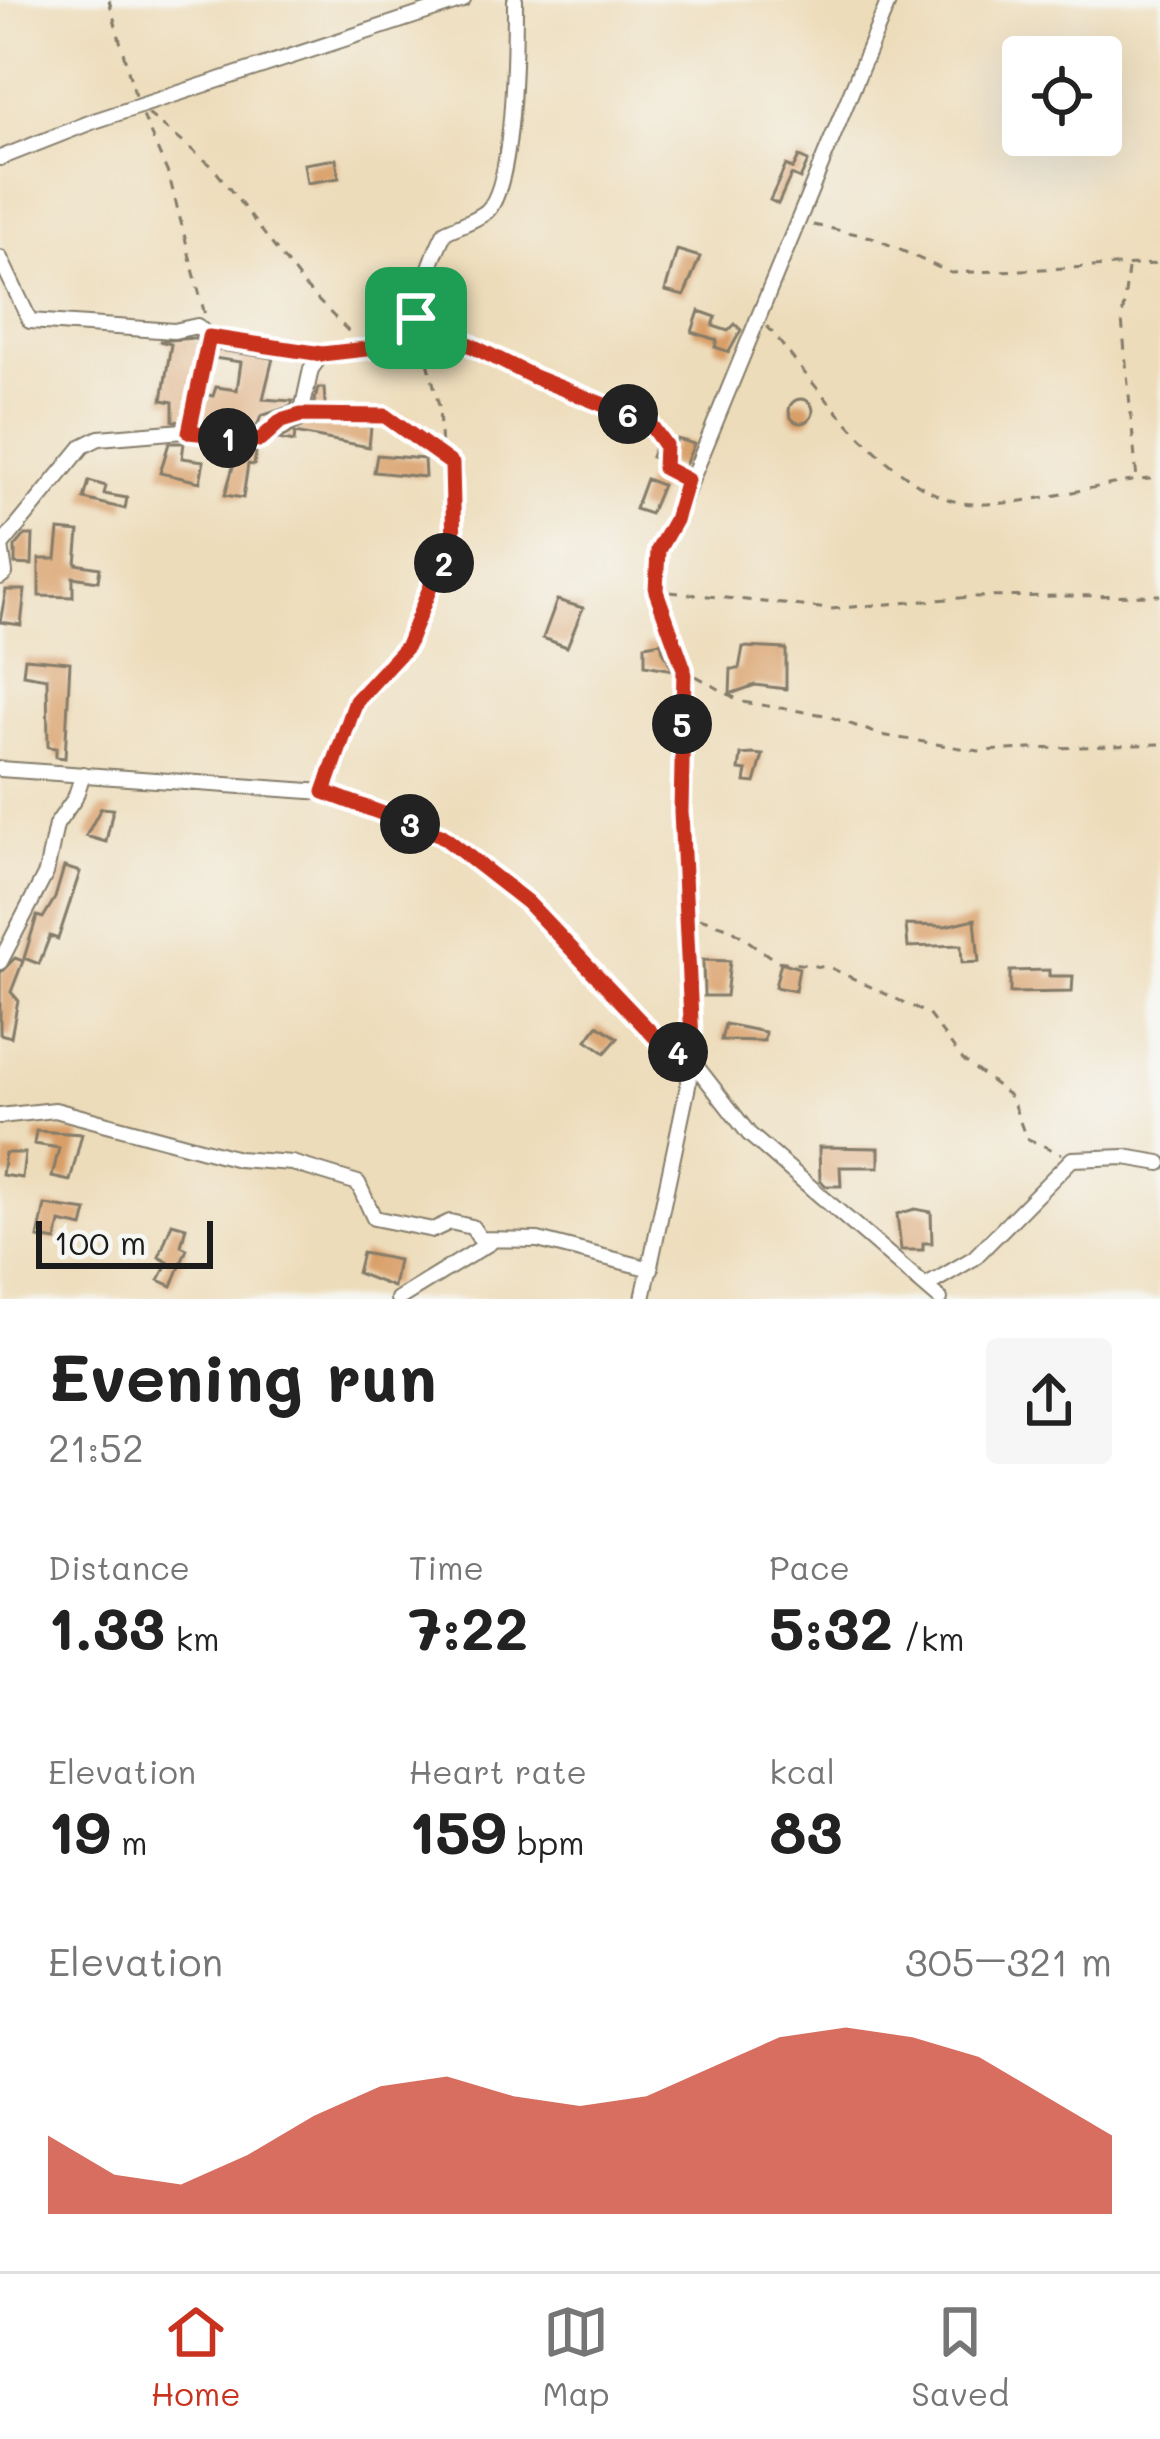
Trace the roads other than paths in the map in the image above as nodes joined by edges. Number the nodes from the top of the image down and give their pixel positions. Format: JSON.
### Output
{"nodes":[{"id":1,"x":463,"y":0,"type":"edge"},
{"id":2,"x":515,"y":0,"type":"edge"},
{"id":3,"x":890,"y":0,"type":"edge"},
{"id":4,"x":0,"y":158,"type":"edge"},
{"id":5,"x":0,"y":258,"type":"edge"},
{"id":6,"x":322,"y":354,"type":"junction"},
{"id":7,"x":0,"y":578,"type":"edge"},
{"id":8,"x":0,"y":769,"type":"edge"},
{"id":9,"x":83,"y":774,"type":"junction"},
{"id":10,"x":0,"y":962,"type":"edge"},
{"id":11,"x":693,"y":1061,"type":"junction"},
{"id":12,"x":0,"y":1116,"type":"edge"},
{"id":13,"x":1160,"y":1162,"type":"edge"},
{"id":14,"x":492,"y":1241,"type":"junction"},
{"id":15,"x":651,"y":1269,"type":"junction"},
{"id":16,"x":928,"y":1285,"type":"junction"},
{"id":17,"x":398,"y":1299,"type":"edge"},
{"id":18,"x":644,"y":1299,"type":"edge"},
{"id":19,"x":940,"y":1299,"type":"edge"}],
"edges":[{"from":1,"to":4,"type":"street"},
{"from":2,"to":6,"type":"street"},
{"from":3,"to":11,"type":"street"},
{"from":5,"to":6,"type":"street"},
{"from":6,"to":7,"type":"street"},
{"from":8,"to":9,"type":"street"},
{"from":9,"to":10,"type":"street"},
{"from":9,"to":11,"type":"street"},
{"from":11,"to":15,"type":"street"},
{"from":11,"to":16,"type":"street"},
{"from":12,"to":14,"type":"street"},
{"from":13,"to":16,"type":"street"},
{"from":14,"to":15,"type":"street"},
{"from":14,"to":17,"type":"street"},
{"from":15,"to":18,"type":"street"},
{"from":16,"to":19,"type":"street"}]}
